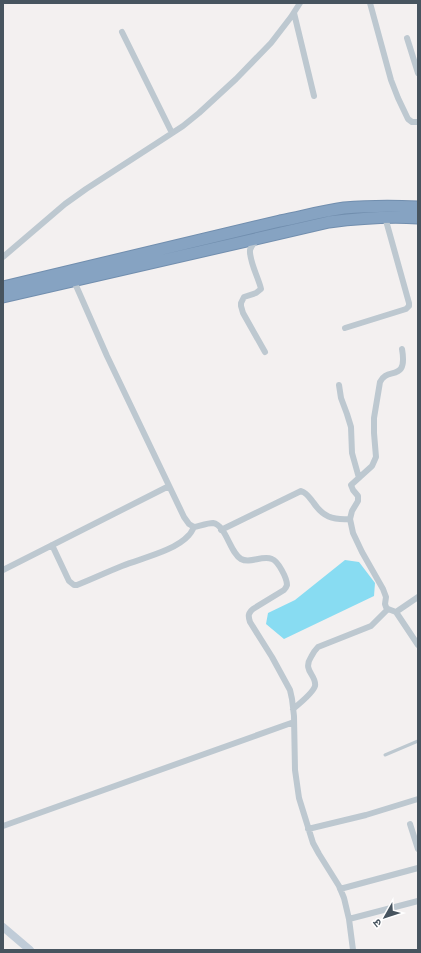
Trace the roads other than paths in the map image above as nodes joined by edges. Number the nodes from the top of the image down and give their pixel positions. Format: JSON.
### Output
{"nodes":[{"id":1,"x":300,"y":3,"type":"edge"},
{"id":2,"x":370,"y":3,"type":"edge"},
{"id":3,"x":294,"y":13,"type":"junction"},
{"id":4,"x":122,"y":32,"type":"dead end"},
{"id":5,"x":406,"y":38,"type":"dead end"},
{"id":6,"x":415,"y":54,"type":"edge"},
{"id":7,"x":418,"y":73,"type":"edge"},
{"id":8,"x":314,"y":96,"type":"dead end"},
{"id":9,"x":418,"y":122,"type":"edge"},
{"id":10,"x":172,"y":133,"type":"junction"},
{"id":11,"x":418,"y":207,"type":"edge"},
{"id":12,"x":385,"y":217,"type":"junction"},
{"id":13,"x":418,"y":218,"type":"edge"},
{"id":14,"x":257,"y":238,"type":"junction"},
{"id":15,"x":3,"y":257,"type":"edge"},
{"id":16,"x":74,"y":281,"type":"junction"},
{"id":17,"x":3,"y":287,"type":"edge"},
{"id":18,"x":3,"y":297,"type":"edge"},
{"id":19,"x":345,"y":328,"type":"dead end"},
{"id":20,"x":402,"y":349,"type":"dead end"},
{"id":21,"x":265,"y":352,"type":"dead end"},
{"id":22,"x":339,"y":385,"type":"dead end"},
{"id":23,"x":359,"y":478,"type":"junction"},
{"id":24,"x":169,"y":486,"type":"junction"},
{"id":25,"x":350,"y":519,"type":"junction"},
{"id":26,"x":194,"y":527,"type":"junction"},
{"id":27,"x":221,"y":530,"type":"junction"},
{"id":28,"x":52,"y":546,"type":"junction"},
{"id":29,"x":3,"y":570,"type":"edge"},
{"id":30,"x":418,"y":597,"type":"edge"},
{"id":31,"x":388,"y":609,"type":"junction"},
{"id":32,"x":396,"y":612,"type":"junction"},
{"id":33,"x":418,"y":645,"type":"edge"},
{"id":34,"x":293,"y":709,"type":"junction"},
{"id":35,"x":294,"y":722,"type":"junction"},
{"id":36,"x":418,"y":741,"type":"edge"},
{"id":37,"x":385,"y":755,"type":"dead end"},
{"id":38,"x":418,"y":799,"type":"edge"},
{"id":39,"x":410,"y":824,"type":"dead end"},
{"id":40,"x":3,"y":826,"type":"edge"},
{"id":41,"x":308,"y":829,"type":"junction"},
{"id":42,"x":418,"y":848,"type":"edge"},
{"id":43,"x":418,"y":868,"type":"edge"},
{"id":44,"x":340,"y":888,"type":"junction"},
{"id":45,"x":418,"y":901,"type":"edge"},
{"id":46,"x":349,"y":919,"type":"junction"},
{"id":47,"x":3,"y":927,"type":"edge"},
{"id":48,"x":30,"y":950,"type":"edge"},
{"id":49,"x":353,"y":950,"type":"edge"}],
"edges":[{"from":1,"to":3,"type":"street"},
{"from":2,"to":9,"type":"street"},
{"from":3,"to":8,"type":"street"},
{"from":3,"to":10,"type":"street"},
{"from":4,"to":10,"type":"street"},
{"from":5,"to":6,"type":"street"},
{"from":6,"to":7,"type":"street"},
{"from":10,"to":15,"type":"street"},
{"from":11,"to":17,"type":"highway"},
{"from":12,"to":13,"type":"highway"},
{"from":12,"to":14,"type":"highway"},
{"from":12,"to":19,"type":"street"},
{"from":14,"to":16,"type":"highway"},
{"from":14,"to":21,"type":"street"},
{"from":16,"to":18,"type":"highway"},
{"from":16,"to":24,"type":"street"},
{"from":20,"to":23,"type":"street"},
{"from":22,"to":23,"type":"street"},
{"from":23,"to":25,"type":"street"},
{"from":24,"to":26,"type":"street"},
{"from":24,"to":28,"type":"street"},
{"from":25,"to":27,"type":"street"},
{"from":25,"to":31,"type":"street"},
{"from":26,"to":27,"type":"street"},
{"from":26,"to":28,"type":"street"},
{"from":27,"to":34,"type":"street"},
{"from":28,"to":29,"type":"street"},
{"from":30,"to":32,"type":"street"},
{"from":31,"to":32,"type":"street"},
{"from":31,"to":34,"type":"street"},
{"from":32,"to":33,"type":"street"},
{"from":34,"to":35,"type":"street"},
{"from":35,"to":40,"type":"street"},
{"from":35,"to":41,"type":"street"},
{"from":36,"to":37,"type":"lane"},
{"from":38,"to":41,"type":"street"},
{"from":39,"to":42,"type":"street"},
{"from":41,"to":44,"type":"street"},
{"from":43,"to":44,"type":"street"},
{"from":44,"to":46,"type":"street"},
{"from":45,"to":46,"type":"street"},
{"from":46,"to":49,"type":"street"},
{"from":47,"to":48,"type":"street"}]}
